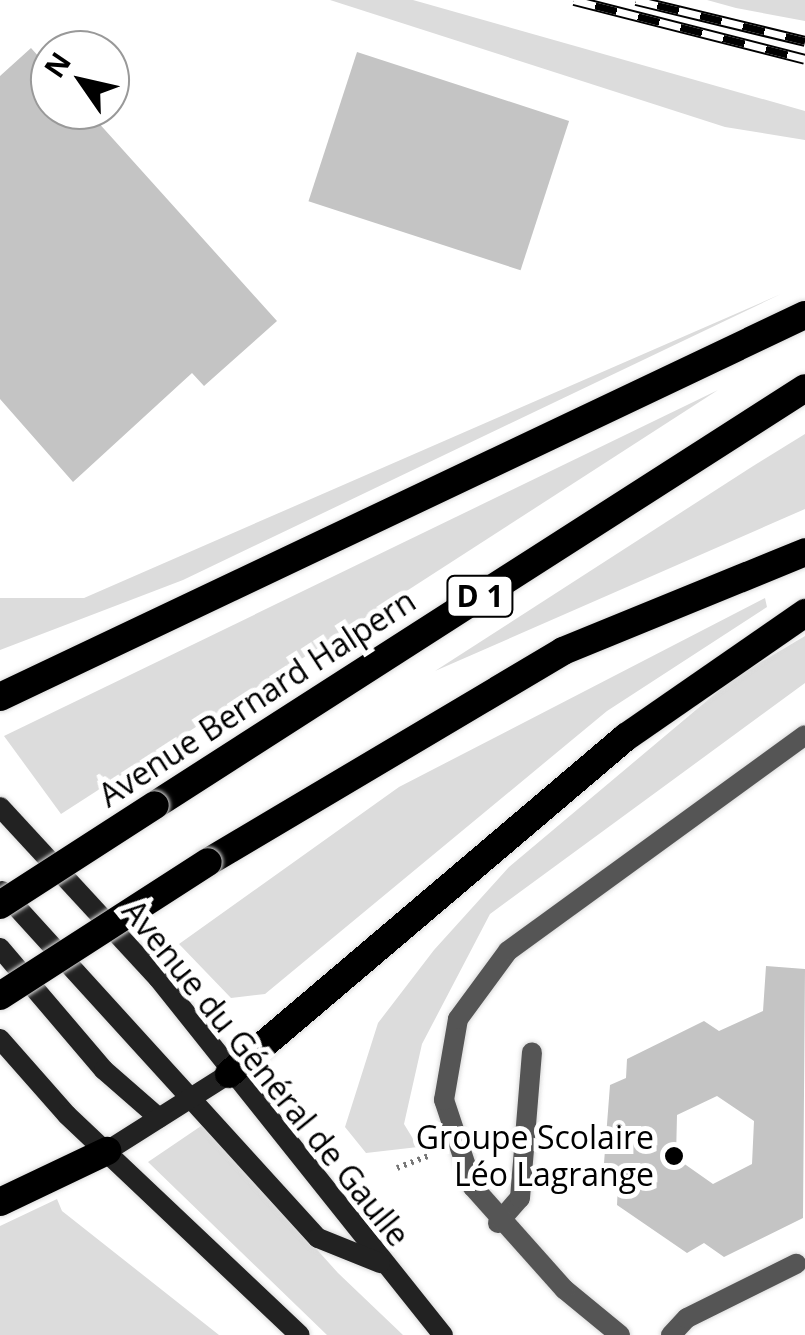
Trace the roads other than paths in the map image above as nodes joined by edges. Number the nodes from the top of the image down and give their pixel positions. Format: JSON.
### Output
{"nodes":[{"id":1,"x":805,"y":314,"type":"edge"},
{"id":2,"x":805,"y":388,"type":"edge"},
{"id":3,"x":805,"y":552,"type":"edge"},
{"id":4,"x":805,"y":612,"type":"edge"},
{"id":5,"x":0,"y":697,"type":"edge"},
{"id":6,"x":805,"y":735,"type":"edge"},
{"id":7,"x":0,"y":807,"type":"edge"},
{"id":8,"x":0,"y":889,"type":"edge"},
{"id":9,"x":0,"y":905,"type":"edge"},
{"id":10,"x":0,"y":948,"type":"edge"},
{"id":11,"x":0,"y":996,"type":"edge"},
{"id":12,"x":0,"y":1039,"type":"edge"},
{"id":13,"x":532,"y":1052,"type":"dead end"},
{"id":14,"x":229,"y":1074,"type":"junction"},
{"id":15,"x":194,"y":1096,"type":"junction"},
{"id":16,"x":159,"y":1118,"type":"junction"},
{"id":17,"x":107,"y":1151,"type":"junction"},
{"id":18,"x":0,"y":1202,"type":"edge"},
{"id":19,"x":498,"y":1223,"type":"junction"},
{"id":20,"x":382,"y":1264,"type":"junction"},
{"id":21,"x":796,"y":1264,"type":"dead end"},
{"id":22,"x":300,"y":1335,"type":"edge"},
{"id":23,"x":443,"y":1335,"type":"edge"},
{"id":24,"x":620,"y":1335,"type":"edge"},
{"id":25,"x":671,"y":1335,"type":"edge"}],
"edges":[{"from":1,"to":5,"type":"highway"},
{"from":2,"to":9,"type":"highway","name":"Avenue Bernard Halpern","number":"D 1","bridge":true},
{"from":3,"to":11,"type":"highway","bridge":true},
{"from":4,"to":14,"type":"highway"},
{"from":6,"to":19,"type":"street"},
{"from":7,"to":14,"type":"main road","name":"Avenue du Général de Gaulle"},
{"from":8,"to":15,"type":"main road"},
{"from":10,"to":16,"type":"main road"},
{"from":12,"to":17,"type":"main road"},
{"from":13,"to":19,"type":"street"},
{"from":14,"to":15,"type":"main road"},
{"from":14,"to":20,"type":"main road","name":"Avenue du Général de Gaulle"},
{"from":15,"to":16,"type":"main road"},
{"from":15,"to":20,"type":"main road"},
{"from":16,"to":17,"type":"main road"},
{"from":17,"to":18,"type":"highway"},
{"from":17,"to":22,"type":"main road"},
{"from":19,"to":24,"type":"street"},
{"from":20,"to":23,"type":"main road","name":"Avenue du Général de Gaulle"},
{"from":21,"to":25,"type":"street"}]}
